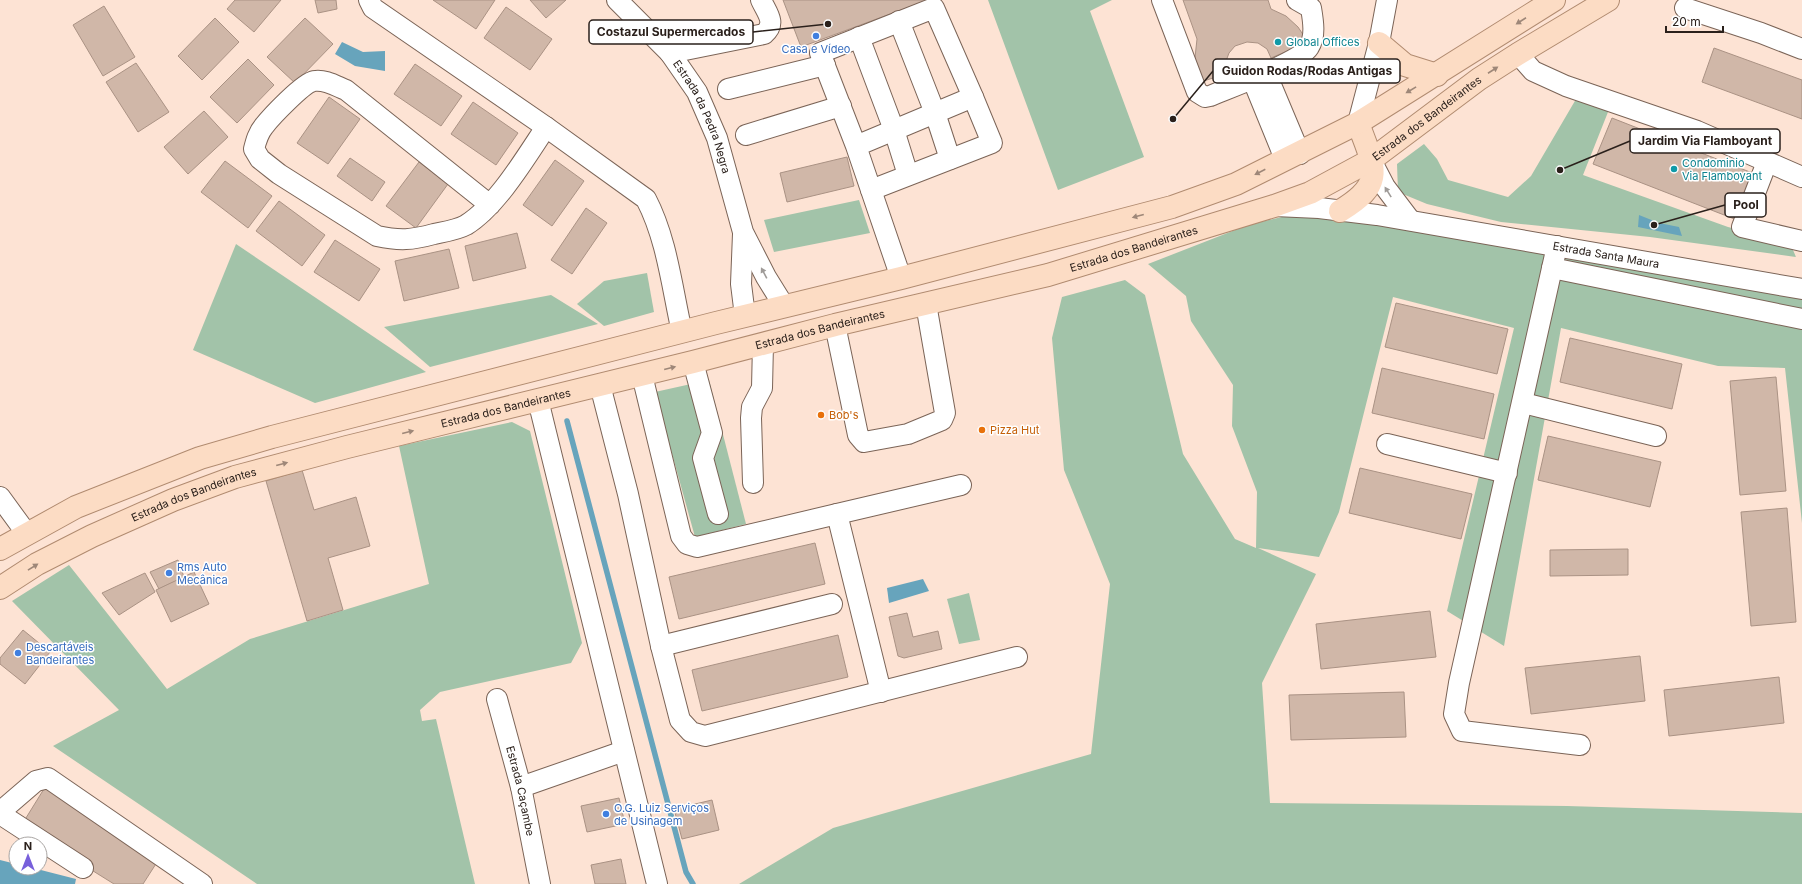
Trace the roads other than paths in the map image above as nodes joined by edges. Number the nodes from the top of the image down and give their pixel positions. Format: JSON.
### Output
{"nodes":[{"id":1,"x":617,"y":0,"type":"edge"},
{"id":2,"x":761,"y":0,"type":"edge"},
{"id":3,"x":1162,"y":0,"type":"edge"},
{"id":4,"x":1297,"y":0,"type":"edge"},
{"id":5,"x":1387,"y":0,"type":"edge"},
{"id":6,"x":1554,"y":0,"type":"edge"},
{"id":7,"x":1608,"y":0,"type":"edge"},
{"id":8,"x":375,"y":2,"type":"edge"},
{"id":9,"x":1685,"y":8,"type":"dead end"},
{"id":10,"x":899,"y":21,"type":"junction"},
{"id":11,"x":859,"y":37,"type":"junction"},
{"id":12,"x":1379,"y":43,"type":"junction"},
{"id":13,"x":1802,"y":49,"type":"edge"},
{"id":14,"x":670,"y":53,"type":"junction"},
{"id":15,"x":1518,"y":54,"type":"junction"},
{"id":16,"x":825,"y":65,"type":"junction"},
{"id":17,"x":1437,"y":75,"type":"junction"},
{"id":18,"x":1259,"y":76,"type":"junction"},
{"id":19,"x":728,"y":89,"type":"dead end"},
{"id":20,"x":973,"y":97,"type":"junction"},
{"id":21,"x":841,"y":106,"type":"junction"},
{"id":22,"x":935,"y":113,"type":"junction"},
{"id":23,"x":1358,"y":123,"type":"junction"},
{"id":24,"x":546,"y":127,"type":"junction"},
{"id":25,"x":894,"y":130,"type":"junction"},
{"id":26,"x":746,"y":135,"type":"dead end"},
{"id":27,"x":856,"y":146,"type":"junction"},
{"id":28,"x":1292,"y":157,"type":"junction"},
{"id":29,"x":950,"y":159,"type":"junction"},
{"id":30,"x":1371,"y":160,"type":"junction"},
{"id":31,"x":1767,"y":162,"type":"junction"},
{"id":32,"x":908,"y":175,"type":"junction"},
{"id":33,"x":1802,"y":177,"type":"edge"},
{"id":34,"x":871,"y":190,"type":"junction"},
{"id":35,"x":490,"y":205,"type":"junction"},
{"id":36,"x":1274,"y":206,"type":"junction"},
{"id":37,"x":1340,"y":211,"type":"junction"},
{"id":38,"x":1410,"y":220,"type":"junction"},
{"id":39,"x":743,"y":232,"type":"junction"},
{"id":40,"x":1802,"y":241,"type":"edge"},
{"id":41,"x":1557,"y":246,"type":"junction"},
{"id":42,"x":1552,"y":268,"type":"junction"},
{"id":43,"x":901,"y":278,"type":"junction"},
{"id":44,"x":1802,"y":290,"type":"edge"},
{"id":45,"x":926,"y":304,"type":"junction"},
{"id":46,"x":784,"y":306,"type":"junction"},
{"id":47,"x":745,"y":316,"type":"junction"},
{"id":48,"x":1802,"y":319,"type":"edge"},
{"id":49,"x":835,"y":325,"type":"junction"},
{"id":50,"x":682,"y":332,"type":"junction"},
{"id":51,"x":763,"y":344,"type":"junction"},
{"id":52,"x":693,"y":362,"type":"junction"},
{"id":53,"x":642,"y":375,"type":"junction"},
{"id":54,"x":600,"y":385,"type":"junction"},
{"id":55,"x":538,"y":400,"type":"junction"},
{"id":56,"x":1523,"y":403,"type":"junction"},
{"id":57,"x":1656,"y":436,"type":"dead end"},
{"id":58,"x":1387,"y":444,"type":"dead end"},
{"id":59,"x":1507,"y":474,"type":"junction"},
{"id":60,"x":753,"y":483,"type":"dead end"},
{"id":61,"x":962,"y":486,"type":"dead end"},
{"id":62,"x":0,"y":496,"type":"edge"},
{"id":63,"x":718,"y":514,"type":"dead end"},
{"id":64,"x":837,"y":514,"type":"junction"},
{"id":65,"x":27,"y":534,"type":"junction"},
{"id":66,"x":0,"y":549,"type":"edge"},
{"id":67,"x":0,"y":588,"type":"edge"},
{"id":68,"x":832,"y":604,"type":"dead end"},
{"id":69,"x":661,"y":646,"type":"junction"},
{"id":70,"x":1017,"y":656,"type":"dead end"},
{"id":71,"x":881,"y":692,"type":"junction"},
{"id":72,"x":497,"y":699,"type":"dead end"},
{"id":73,"x":1580,"y":745,"type":"dead end"},
{"id":74,"x":624,"y":751,"type":"junction"},
{"id":75,"x":521,"y":787,"type":"junction"},
{"id":76,"x":0,"y":813,"type":"edge"},
{"id":77,"x":83,"y":868,"type":"dead end"},
{"id":78,"x":202,"y":884,"type":"edge"},
{"id":79,"x":540,"y":884,"type":"edge"},
{"id":80,"x":656,"y":884,"type":"edge"}],
"edges":[{"from":1,"to":14,"type":"street","name":"Estrada da Pedra Negra"},
{"from":2,"to":14,"type":"street"},
{"from":3,"to":18,"type":"street"},
{"from":4,"to":18,"type":"street"},
{"from":5,"to":12,"type":"street"},
{"from":6,"to":17,"type":"main road","one_way":true},
{"from":7,"to":15,"type":"main road","name":"Estrada dos Bandeirantes"},
{"from":8,"to":24,"type":"street"},
{"from":9,"to":13,"type":"street"},
{"from":10,"to":11,"type":"street"},
{"from":10,"to":20,"type":"street"},
{"from":10,"to":22,"type":"street"},
{"from":11,"to":16,"type":"street"},
{"from":11,"to":25,"type":"street"},
{"from":12,"to":17,"type":"main road"},
{"from":12,"to":23,"type":"street"},
{"from":14,"to":39,"type":"street","name":"Estrada da Pedra Negra"},
{"from":30,"to":15,"type":"main road","name":"Estrada dos Bandeirantes","one_way":true},
{"from":15,"to":31,"type":"street"},
{"from":16,"to":19,"type":"street"},
{"from":16,"to":21,"type":"street"},
{"from":17,"to":23,"type":"main road","one_way":true},
{"from":18,"to":28,"type":"street"},
{"from":20,"to":22,"type":"street"},
{"from":20,"to":29,"type":"street"},
{"from":21,"to":26,"type":"street"},
{"from":21,"to":27,"type":"street"},
{"from":22,"to":25,"type":"street"},
{"from":22,"to":29,"type":"street"},
{"from":23,"to":28,"type":"main road"},
{"from":23,"to":30,"type":"main road"},
{"from":24,"to":35,"type":"street"},
{"from":24,"to":50,"type":"street"},
{"from":25,"to":27,"type":"street"},
{"from":25,"to":32,"type":"street"},
{"from":27,"to":34,"type":"street"},
{"from":28,"to":43,"type":"main road","one_way":true},
{"from":29,"to":32,"type":"street"},
{"from":30,"to":36,"type":"main road","name":"Estrada dos Bandeirantes"},
{"from":30,"to":37,"type":"main road"},
{"from":38,"to":30,"type":"street","one_way":true},
{"from":31,"to":33,"type":"street"},
{"from":31,"to":40,"type":"street"},
{"from":32,"to":34,"type":"street"},
{"from":34,"to":43,"type":"street"},
{"from":35,"to":35,"type":"street"},
{"from":36,"to":37,"type":"street","name":"Estrada Santa Maura"},
{"from":36,"to":45,"type":"main road","name":"Estrada dos Bandeirantes"},
{"from":37,"to":38,"type":"street","name":"Estrada Santa Maura"},
{"from":38,"to":41,"type":"street","name":"Estrada Santa Maura"},
{"from":46,"to":39,"type":"street","name":"Estrada da Pedra Negra","one_way":true},
{"from":39,"to":47,"type":"street","name":"Estrada da Pedra Negra"},
{"from":41,"to":42,"type":"street"},
{"from":41,"to":44,"type":"street","name":"Estrada Santa Maura"},
{"from":42,"to":48,"type":"street"},
{"from":42,"to":56,"type":"street"},
{"from":43,"to":46,"type":"main road"},
{"from":45,"to":49,"type":"main road","name":"Estrada dos Bandeirantes"},
{"from":45,"to":49,"type":"street"},
{"from":46,"to":47,"type":"main road"},
{"from":47,"to":50,"type":"main road"},
{"from":49,"to":51,"type":"main road","name":"Estrada dos Bandeirantes"},
{"from":50,"to":65,"type":"main road"},
{"from":51,"to":52,"type":"main road","name":"Estrada dos Bandeirantes"},
{"from":51,"to":60,"type":"street"},
{"from":53,"to":52,"type":"main road","name":"Estrada dos Bandeirantes","one_way":true},
{"from":52,"to":63,"type":"street"},
{"from":53,"to":54,"type":"main road","name":"Estrada dos Bandeirantes"},
{"from":53,"to":64,"type":"street"},
{"from":54,"to":55,"type":"main road","name":"Estrada dos Bandeirantes"},
{"from":54,"to":69,"type":"street"},
{"from":67,"to":55,"type":"main road","name":"Estrada dos Bandeirantes","one_way":true},
{"from":55,"to":74,"type":"street"},
{"from":56,"to":57,"type":"street"},
{"from":56,"to":59,"type":"street"},
{"from":58,"to":59,"type":"street"},
{"from":59,"to":73,"type":"street"},
{"from":61,"to":64,"type":"street"},
{"from":62,"to":65,"type":"street"},
{"from":64,"to":71,"type":"street"},
{"from":65,"to":66,"type":"main road"},
{"from":68,"to":69,"type":"street"},
{"from":69,"to":71,"type":"street"},
{"from":70,"to":71,"type":"street"},
{"from":72,"to":75,"type":"street","name":"Estrada Caçambe"},
{"from":74,"to":75,"type":"street"},
{"from":74,"to":80,"type":"street"},
{"from":75,"to":79,"type":"street","name":"Estrada Caçambe"},
{"from":76,"to":77,"type":"street"},
{"from":76,"to":78,"type":"street"}]}
